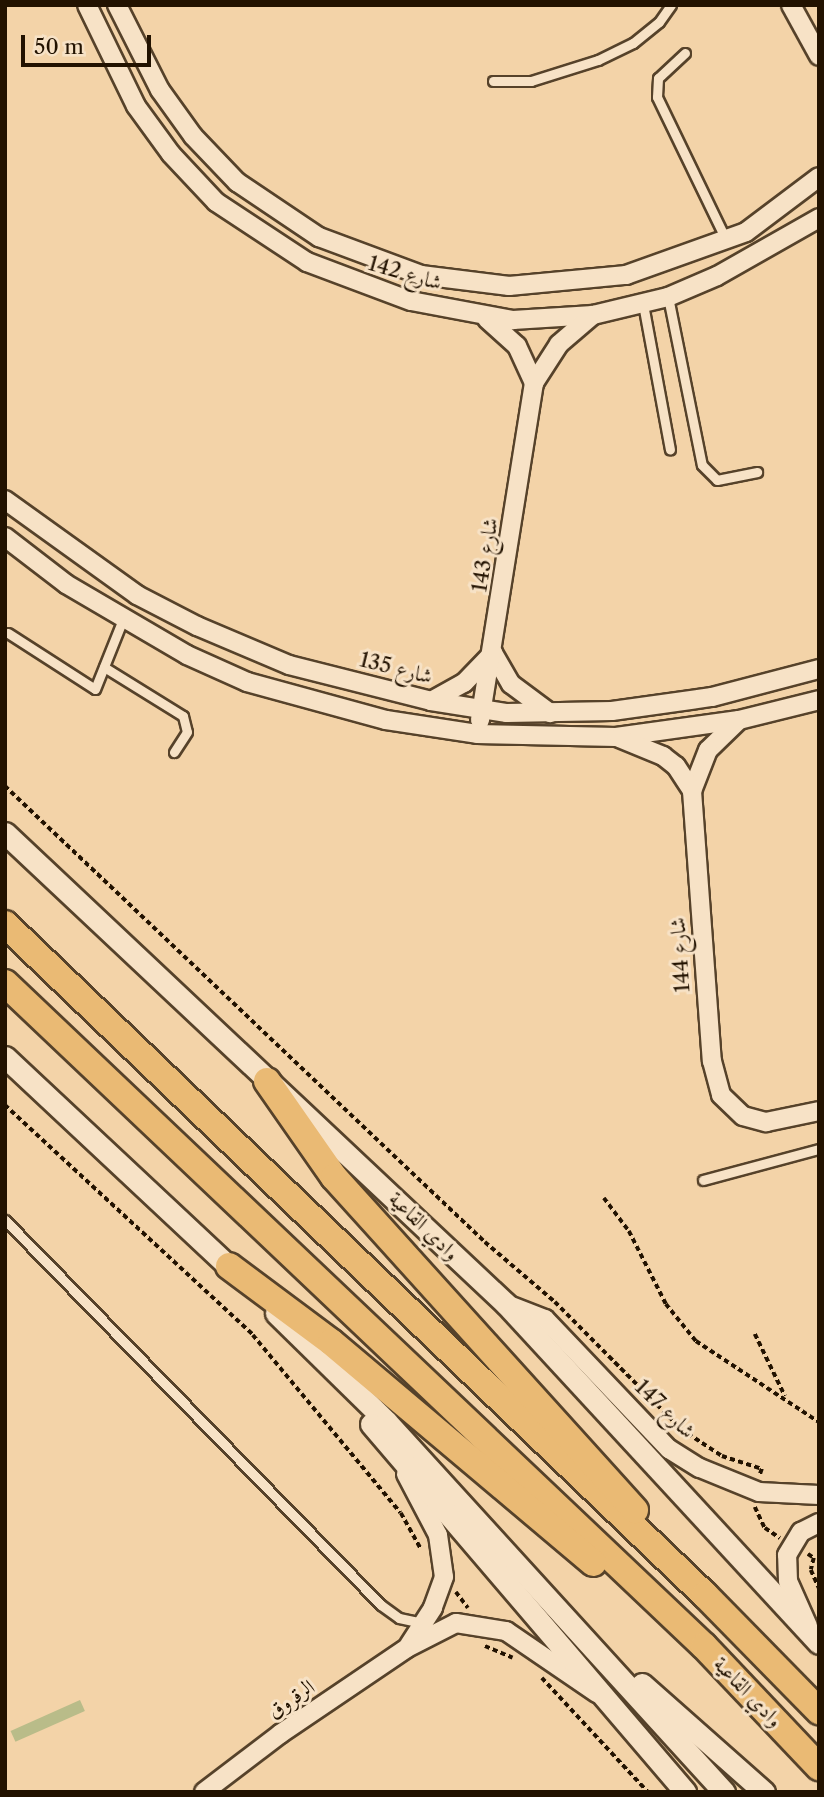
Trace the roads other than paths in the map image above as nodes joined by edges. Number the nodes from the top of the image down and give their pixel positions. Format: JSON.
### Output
{"nodes":[{"id":1,"x":87,"y":5,"type":"edge"},
{"id":2,"x":117,"y":5,"type":"edge"},
{"id":3,"x":671,"y":5,"type":"edge"},
{"id":4,"x":791,"y":5,"type":"edge"},
{"id":5,"x":685,"y":53,"type":"dead end"},
{"id":6,"x":819,"y":57,"type":"edge"},
{"id":7,"x":493,"y":81,"type":"dead end"},
{"id":8,"x":819,"y":177,"type":"edge"},
{"id":9,"x":819,"y":218,"type":"edge"},
{"id":10,"x":726,"y":241,"type":"junction"},
{"id":11,"x":668,"y":297,"type":"junction"},
{"id":12,"x":643,"y":304,"type":"junction"},
{"id":13,"x":593,"y":315,"type":"junction"},
{"id":14,"x":485,"y":317,"type":"junction"},
{"id":15,"x":534,"y":383,"type":"junction"},
{"id":16,"x":670,"y":450,"type":"dead end"},
{"id":17,"x":757,"y":471,"type":"dead end"},
{"id":18,"x":5,"y":500,"type":"edge"},
{"id":19,"x":8,"y":542,"type":"edge"},
{"id":20,"x":123,"y":620,"type":"junction"},
{"id":21,"x":8,"y":633,"type":"dead end"},
{"id":22,"x":493,"y":653,"type":"junction"},
{"id":23,"x":104,"y":667,"type":"junction"},
{"id":24,"x":819,"y":670,"type":"edge"},
{"id":25,"x":819,"y":699,"type":"edge"},
{"id":26,"x":431,"y":701,"type":"junction"},
{"id":27,"x":482,"y":709,"type":"junction"},
{"id":28,"x":550,"y":713,"type":"junction"},
{"id":29,"x":739,"y":720,"type":"junction"},
{"id":30,"x":477,"y":734,"type":"junction"},
{"id":31,"x":616,"y":737,"type":"junction"},
{"id":32,"x":174,"y":752,"type":"dead end"},
{"id":33,"x":692,"y":791,"type":"junction"},
{"id":34,"x":5,"y":833,"type":"edge"},
{"id":35,"x":5,"y":924,"type":"edge"},
{"id":36,"x":5,"y":983,"type":"edge"},
{"id":37,"x":5,"y":1057,"type":"edge"},
{"id":38,"x":267,"y":1081,"type":"junction"},
{"id":39,"x":819,"y":1111,"type":"edge"},
{"id":40,"x":819,"y":1149,"type":"edge"},
{"id":41,"x":703,"y":1180,"type":"dead end"},
{"id":42,"x":5,"y":1220,"type":"edge"},
{"id":43,"x":229,"y":1266,"type":"junction"},
{"id":44,"x":506,"y":1304,"type":"junction"},
{"id":45,"x":307,"y":1343,"type":"junction"},
{"id":46,"x":393,"y":1451,"type":"junction"},
{"id":47,"x":819,"y":1495,"type":"edge"},
{"id":48,"x":819,"y":1523,"type":"edge"},
{"id":49,"x":705,"y":1595,"type":"junction"},
{"id":50,"x":422,"y":1623,"type":"junction"},
{"id":51,"x":815,"y":1639,"type":"edge"},
{"id":52,"x":407,"y":1648,"type":"junction"},
{"id":53,"x":608,"y":1661,"type":"junction"},
{"id":54,"x":597,"y":1693,"type":"junction"},
{"id":55,"x":758,"y":1703,"type":"junction"},
{"id":56,"x":817,"y":1709,"type":"edge"},
{"id":57,"x":819,"y":1767,"type":"edge"},
{"id":58,"x":204,"y":1792,"type":"edge"},
{"id":59,"x":685,"y":1792,"type":"edge"},
{"id":60,"x":724,"y":1792,"type":"edge"},
{"id":61,"x":764,"y":1792,"type":"edge"}],
"edges":[{"from":1,"to":14,"type":"street","name":"شارع 142"},
{"from":2,"to":10,"type":"street","name":"شارع 142"},
{"from":3,"to":7,"type":"lane"},
{"from":4,"to":6,"type":"street"},
{"from":5,"to":10,"type":"lane"},
{"from":8,"to":10,"type":"street","name":"شارع 142"},
{"from":9,"to":11,"type":"street","name":"شارع 142"},
{"from":11,"to":12,"type":"street","name":"شارع 142"},
{"from":11,"to":17,"type":"lane"},
{"from":12,"to":13,"type":"street","name":"شارع 142"},
{"from":12,"to":16,"type":"lane"},
{"from":13,"to":14,"type":"street","name":"شارع 142"},
{"from":13,"to":15,"type":"street","name":"شارع 143"},
{"from":14,"to":15,"type":"street"},
{"from":15,"to":22,"type":"street","name":"شارع 143"},
{"from":18,"to":26,"type":"street","name":"شارع 135"},
{"from":19,"to":20,"type":"street"},
{"from":20,"to":23,"type":"lane"},
{"from":20,"to":30,"type":"street"},
{"from":21,"to":23,"type":"lane"},
{"from":22,"to":26,"type":"street"},
{"from":22,"to":27,"type":"street","name":"شارع 143"},
{"from":22,"to":28,"type":"street"},
{"from":23,"to":32,"type":"lane"},
{"from":24,"to":28,"type":"street","name":"شارع 135"},
{"from":25,"to":29,"type":"street"},
{"from":26,"to":27,"type":"street","name":"شارع 135"},
{"from":27,"to":28,"type":"street","name":"شارع 135"},
{"from":27,"to":30,"type":"street","name":"شارع 143"},
{"from":29,"to":31,"type":"street"},
{"from":29,"to":33,"type":"street","name":"شارع 144"},
{"from":30,"to":31,"type":"street"},
{"from":31,"to":33,"type":"street"},
{"from":33,"to":39,"type":"street","name":"شارع 144"},
{"from":34,"to":38,"type":"street","name":"وادي القاعية"},
{"from":35,"to":49,"type":"main road","name":"وادي القاعية"},
{"from":36,"to":55,"type":"main road","name":"وادي القاعية"},
{"from":37,"to":43,"type":"street"},
{"from":38,"to":44,"type":"street","name":"وادي القاعية"},
{"from":38,"to":49,"type":"main road"},
{"from":40,"to":41,"type":"lane"},
{"from":42,"to":50,"type":"lane"},
{"from":43,"to":45,"type":"street"},
{"from":43,"to":55,"type":"main road"},
{"from":44,"to":47,"type":"street","name":"شارع 147"},
{"from":44,"to":51,"type":"street","name":"وادي القاعية"},
{"from":45,"to":46,"type":"street"},
{"from":45,"to":53,"type":"street"},
{"from":46,"to":50,"type":"street","name":"الرقروق"},
{"from":46,"to":54,"type":"street"},
{"from":48,"to":51,"type":"street"},
{"from":49,"to":56,"type":"main road","name":"وادي القاعية"},
{"from":50,"to":52,"type":"street","name":"الرقروق"},
{"from":52,"to":54,"type":"street","name":"الرقروق"},
{"from":52,"to":58,"type":"street","name":"الرقروق"},
{"from":53,"to":60,"type":"street"},
{"from":53,"to":61,"type":"street"},
{"from":54,"to":59,"type":"street"},
{"from":55,"to":57,"type":"main road","name":"وادي القاعية"}]}
